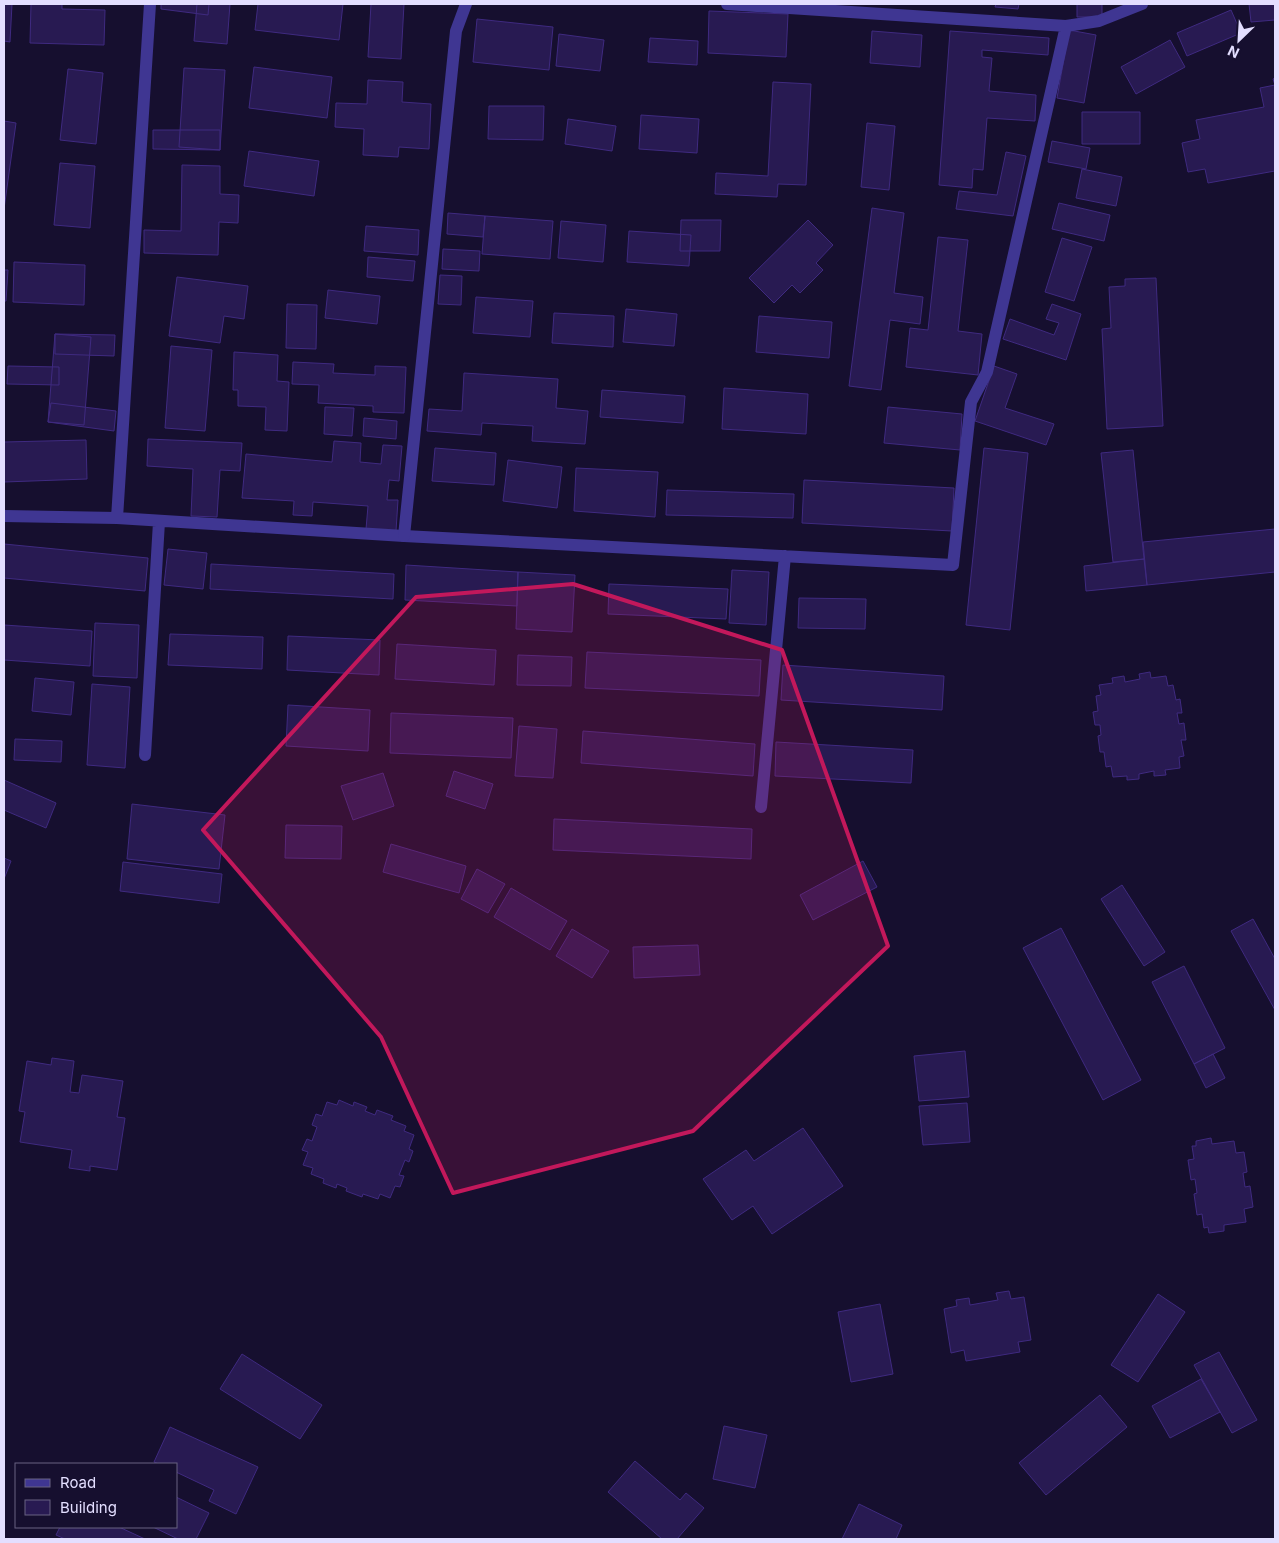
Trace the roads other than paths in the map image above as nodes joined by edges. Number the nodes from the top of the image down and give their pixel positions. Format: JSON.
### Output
{"nodes":[{"id":1,"x":150,"y":4,"type":"edge"},
{"id":2,"x":466,"y":4,"type":"edge"},
{"id":3,"x":727,"y":4,"type":"edge"},
{"id":4,"x":1142,"y":4,"type":"edge"},
{"id":5,"x":1066,"y":26,"type":"junction"},
{"id":6,"x":4,"y":516,"type":"edge"},
{"id":7,"x":117,"y":518,"type":"junction"},
{"id":8,"x":159,"y":522,"type":"junction"},
{"id":9,"x":404,"y":536,"type":"junction"},
{"id":10,"x":785,"y":556,"type":"junction"},
{"id":11,"x":145,"y":755,"type":"dead end"},
{"id":12,"x":761,"y":807,"type":"dead end"}],
"edges":[{"from":1,"to":7,"type":"street"},
{"from":2,"to":9,"type":"street"},
{"from":3,"to":5,"type":"street"},
{"from":4,"to":5,"type":"street"},
{"from":5,"to":10,"type":"street"},
{"from":6,"to":7,"type":"street"},
{"from":7,"to":8,"type":"street"},
{"from":8,"to":9,"type":"street"},
{"from":8,"to":11,"type":"street"},
{"from":9,"to":10,"type":"street"},
{"from":10,"to":12,"type":"street"}]}
